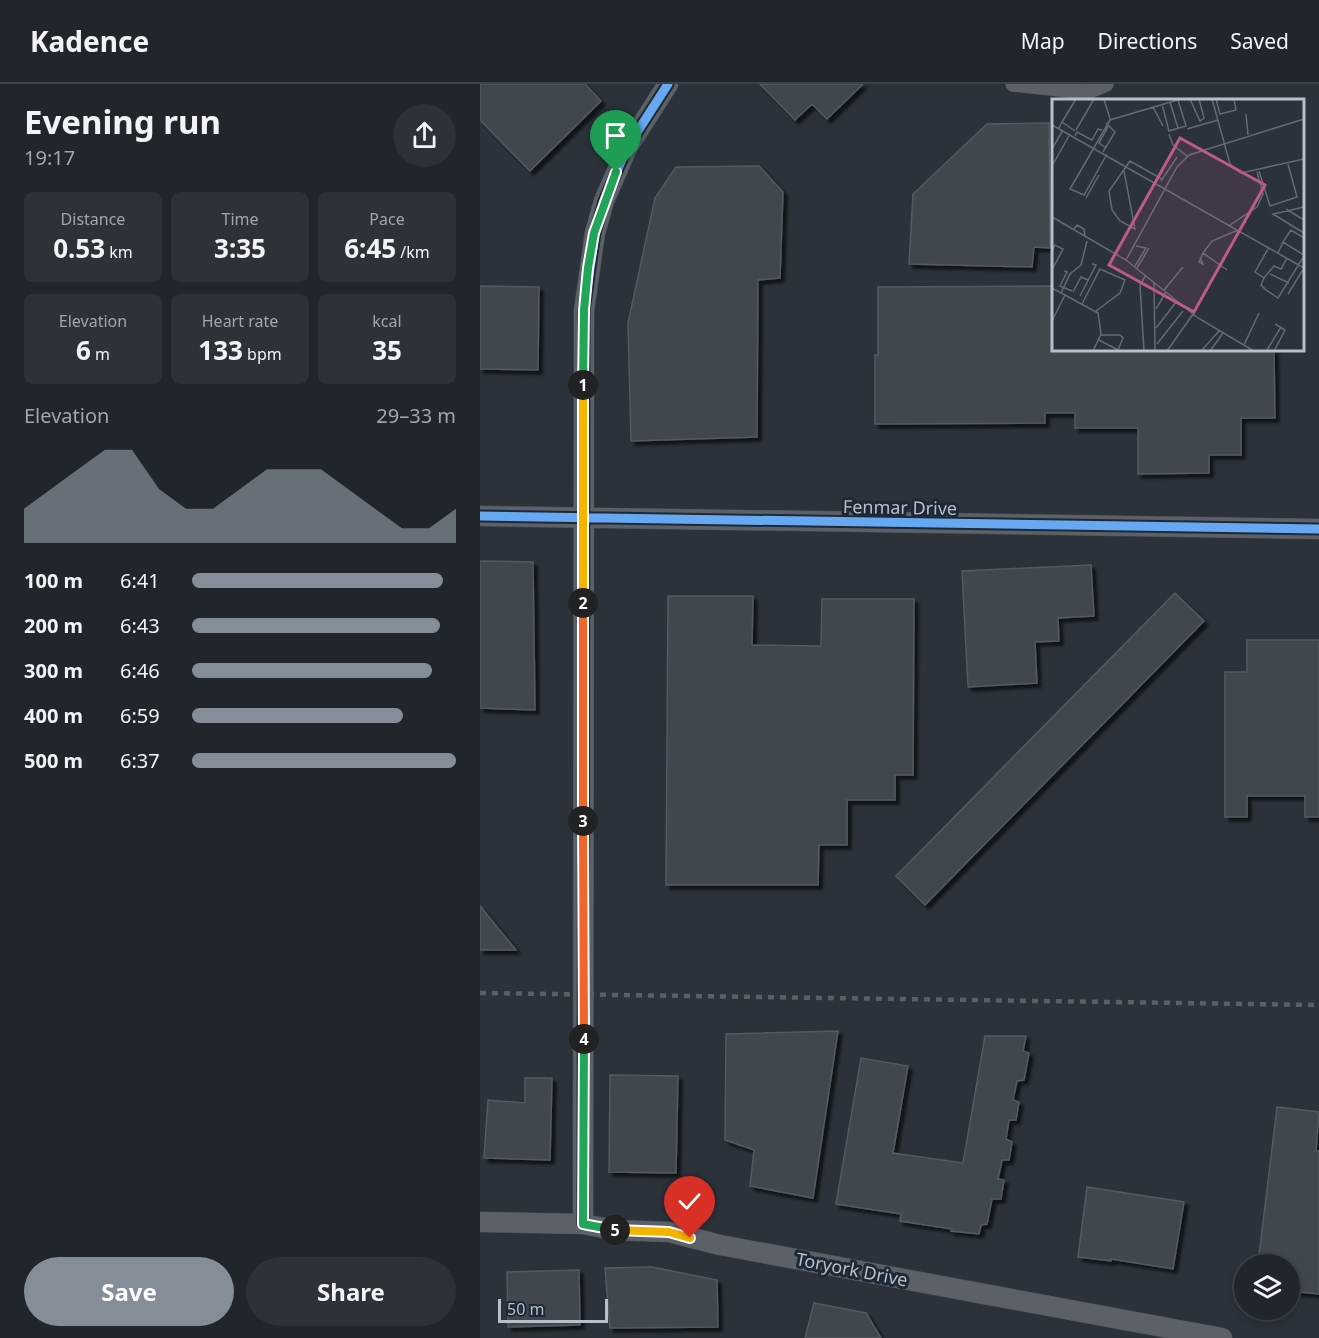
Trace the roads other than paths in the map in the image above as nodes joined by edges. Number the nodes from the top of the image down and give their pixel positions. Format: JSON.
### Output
{"nodes":[{"id":1,"x":668,"y":84,"type":"edge"},
{"id":2,"x":1013,"y":84,"type":"edge"},
{"id":3,"x":1106,"y":84,"type":"edge"},
{"id":4,"x":480,"y":516,"type":"edge"},
{"id":5,"x":583,"y":518,"type":"junction"},
{"id":6,"x":1319,"y":529,"type":"edge"},
{"id":7,"x":480,"y":1222,"type":"edge"},
{"id":8,"x":583,"y":1224,"type":"junction"},
{"id":9,"x":1222,"y":1338,"type":"edge"}],
"edges":[{"from":1,"to":5,"type":"street"},
{"from":2,"to":3,"type":"street"},
{"from":4,"to":5,"type":"street","name":"Fenmar Drive"},
{"from":5,"to":6,"type":"street","name":"Fenmar Drive"},
{"from":5,"to":8,"type":"street"},
{"from":7,"to":8,"type":"street","name":"Toryork Drive"},
{"from":8,"to":9,"type":"street","name":"Toryork Drive"}]}
